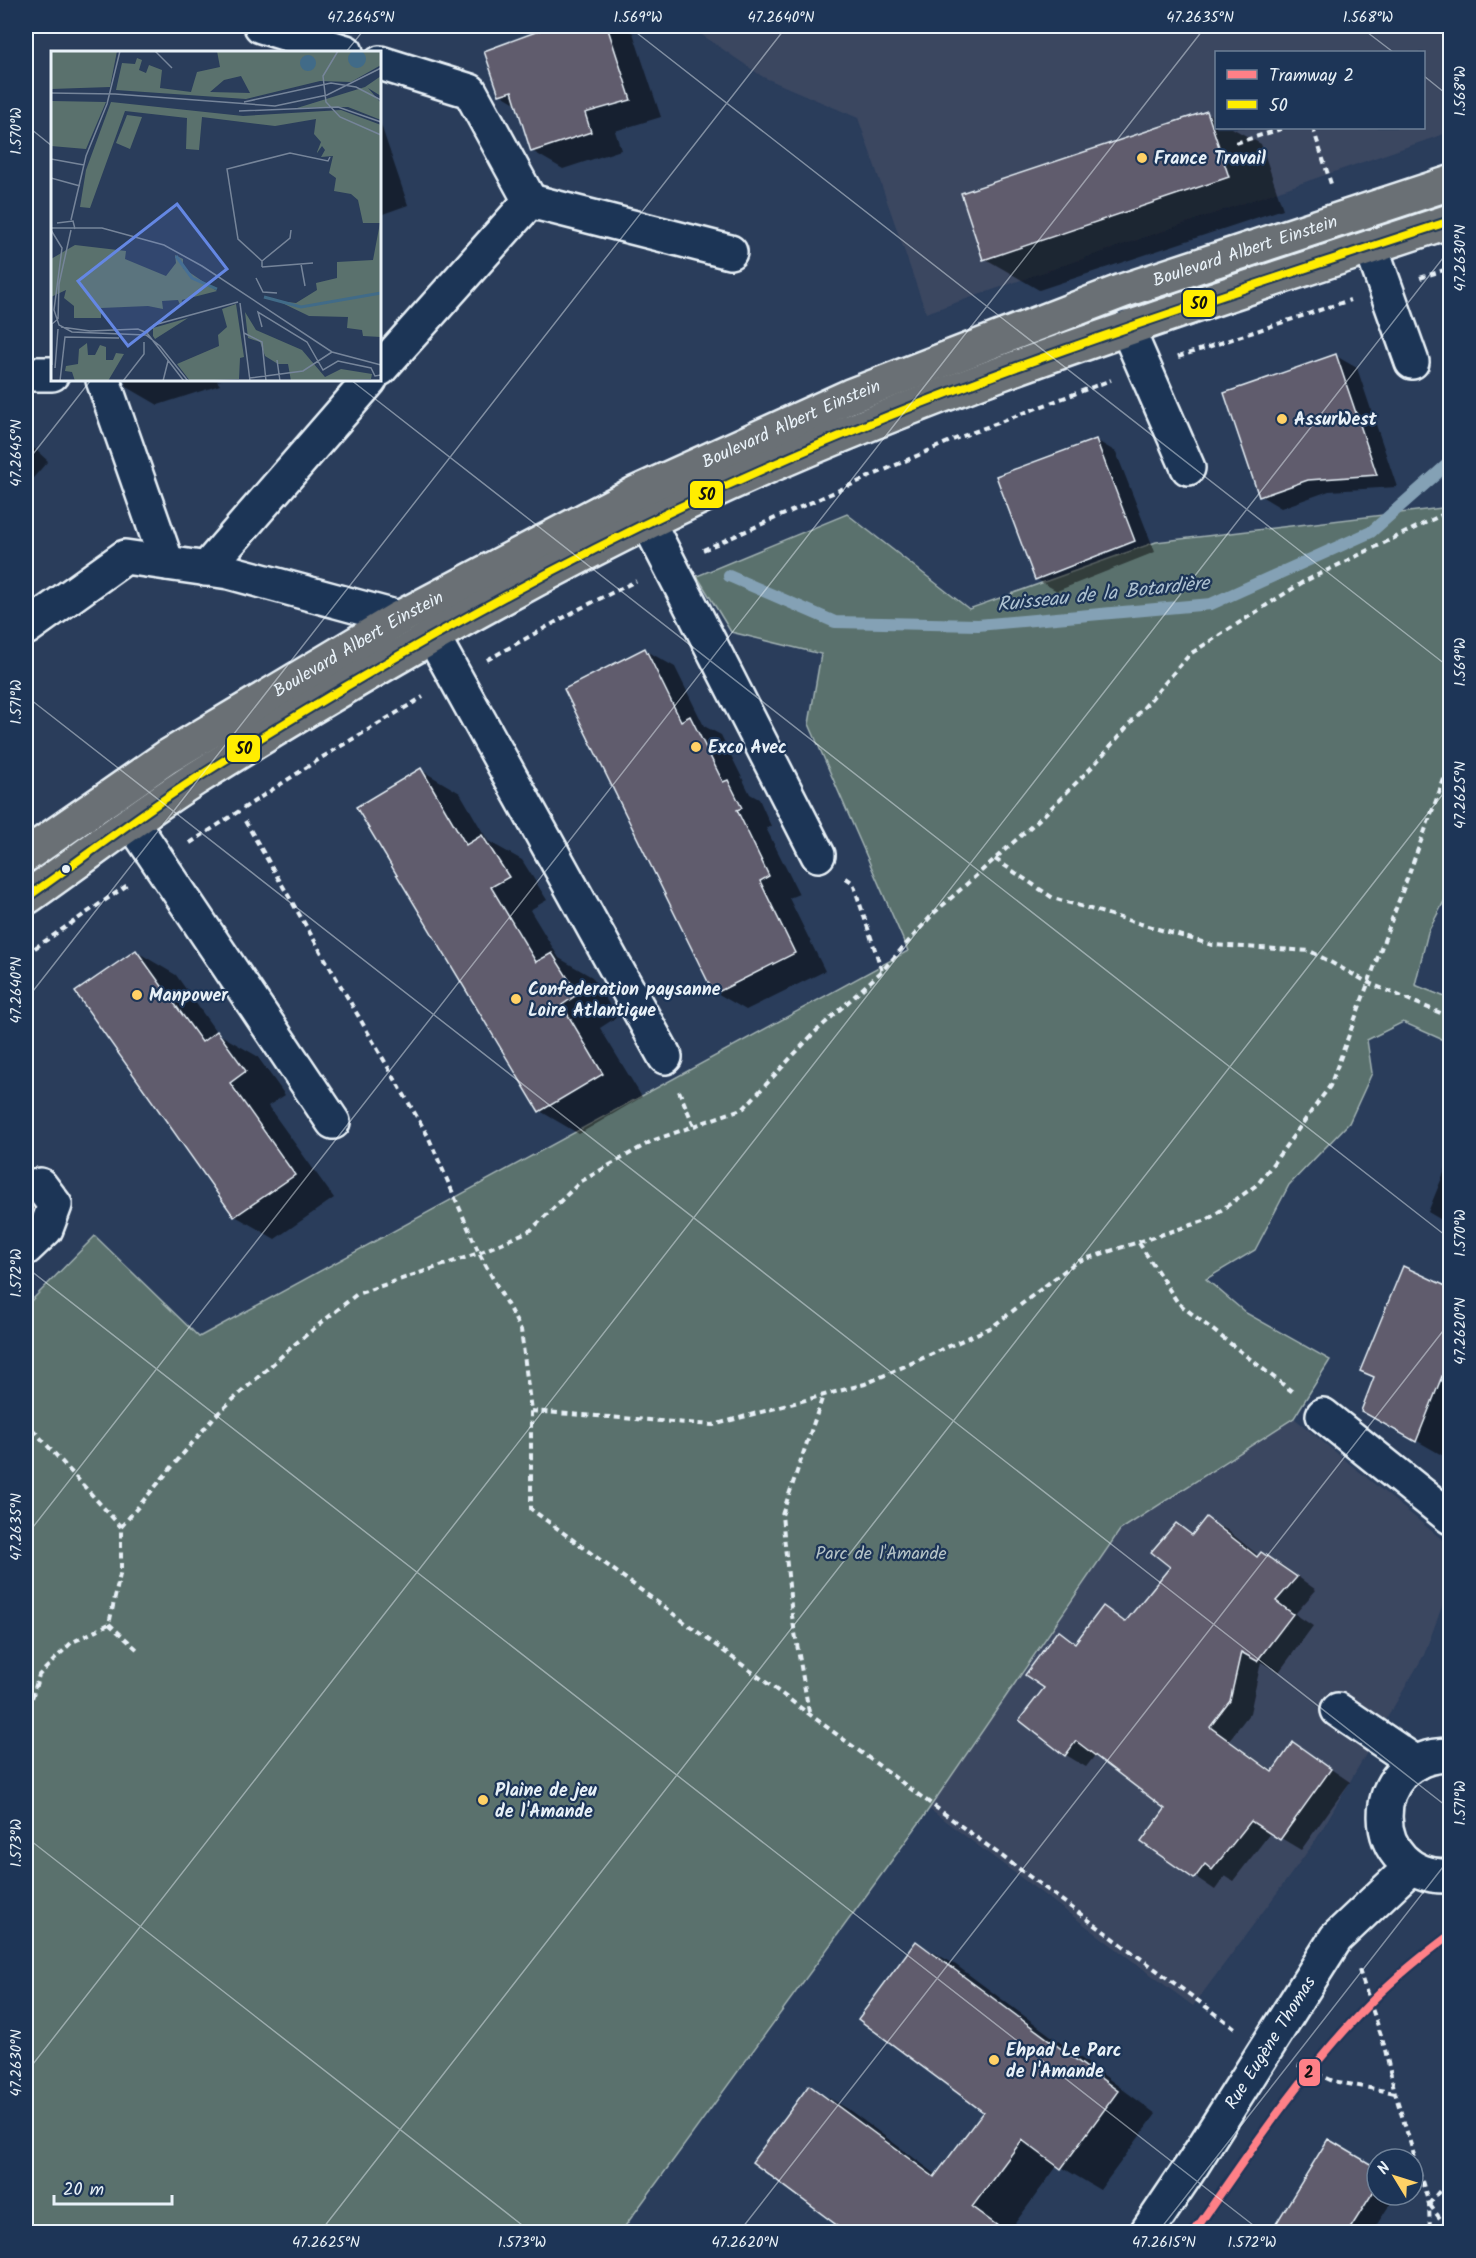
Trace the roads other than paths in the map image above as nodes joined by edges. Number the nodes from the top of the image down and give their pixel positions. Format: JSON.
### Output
{"nodes":[{"id":1,"x":261,"y":26,"type":"edge"},
{"id":2,"x":343,"y":51,"type":"edge"},
{"id":3,"x":381,"y":63,"type":"edge"},
{"id":4,"x":1450,"y":183,"type":"edge"},
{"id":5,"x":530,"y":201,"type":"junction"},
{"id":6,"x":1450,"y":221,"type":"edge"},
{"id":7,"x":1371,"y":247,"type":"junction"},
{"id":8,"x":730,"y":252,"type":"dead end"},
{"id":9,"x":1127,"y":328,"type":"junction"},
{"id":10,"x":1412,"y":362,"type":"dead end"},
{"id":11,"x":381,"y":368,"type":"edge"},
{"id":12,"x":51,"y":374,"type":"edge"},
{"id":13,"x":26,"y":375,"type":"edge"},
{"id":14,"x":103,"y":381,"type":"edge"},
{"id":15,"x":369,"y":381,"type":"edge"},
{"id":16,"x":1188,"y":468,"type":"dead end"},
{"id":17,"x":648,"y":522,"type":"junction"},
{"id":18,"x":167,"y":563,"type":"junction"},
{"id":19,"x":206,"y":569,"type":"junction"},
{"id":20,"x":399,"y":618,"type":"junction"},
{"id":21,"x":26,"y":628,"type":"edge"},
{"id":22,"x":432,"y":635,"type":"junction"},
{"id":23,"x":132,"y":822,"type":"junction"},
{"id":24,"x":26,"y":855,"type":"edge"},
{"id":25,"x":818,"y":855,"type":"road end"},
{"id":26,"x":26,"y":898,"type":"edge"},
{"id":27,"x":665,"y":1057,"type":"dead end"},
{"id":28,"x":333,"y":1122,"type":"dead end"},
{"id":29,"x":40,"y":1185,"type":"dead end"},
{"id":30,"x":26,"y":1248,"type":"edge"},
{"id":31,"x":1323,"y":1415,"type":"road end"},
{"id":32,"x":1448,"y":1507,"type":"edge"},
{"id":33,"x":1338,"y":1710,"type":"dead end"},
{"id":34,"x":1450,"y":1755,"type":"edge"},
{"id":35,"x":1416,"y":1763,"type":"junction"},
{"id":36,"x":1411,"y":1867,"type":"junction"},
{"id":37,"x":1450,"y":1876,"type":"edge"},
{"id":38,"x":1147,"y":2232,"type":"edge"}],
"edges":[{"from":1,"to":2,"type":"street"},
{"from":3,"to":5,"type":"street"},
{"from":4,"to":20,"type":"main road","name":"Boulevard Albert Einstein"},
{"from":5,"to":8,"type":"street"},
{"from":5,"to":11,"type":"street"},
{"from":6,"to":7,"type":"main road","name":"Boulevard Albert Einstein"},
{"from":7,"to":9,"type":"main road","name":"Boulevard Albert Einstein"},
{"from":7,"to":10,"type":"street"},
{"from":9,"to":16,"type":"street"},
{"from":9,"to":17,"type":"main road","name":"Boulevard Albert Einstein"},
{"from":12,"to":13,"type":"street"},
{"from":14,"to":18,"type":"street"},
{"from":15,"to":19,"type":"street"},
{"from":17,"to":22,"type":"main road","name":"Boulevard Albert Einstein"},
{"from":17,"to":25,"type":"street"},
{"from":18,"to":19,"type":"street"},
{"from":18,"to":21,"type":"street"},
{"from":19,"to":20,"type":"street"},
{"from":20,"to":24,"type":"main road","name":"Boulevard Albert Einstein"},
{"from":22,"to":23,"type":"main road","name":"Boulevard Albert Einstein"},
{"from":22,"to":27,"type":"street"},
{"from":23,"to":26,"type":"main road","name":"Boulevard Albert Einstein"},
{"from":23,"to":28,"type":"street"},
{"from":29,"to":30,"type":"street"},
{"from":31,"to":32,"type":"street"},
{"from":33,"to":35,"type":"street"},
{"from":34,"to":35,"type":"street"},
{"from":35,"to":36,"type":"street"},
{"from":36,"to":37,"type":"street"},
{"from":36,"to":38,"type":"street","name":"Rue Eugène Thomas"}]}
